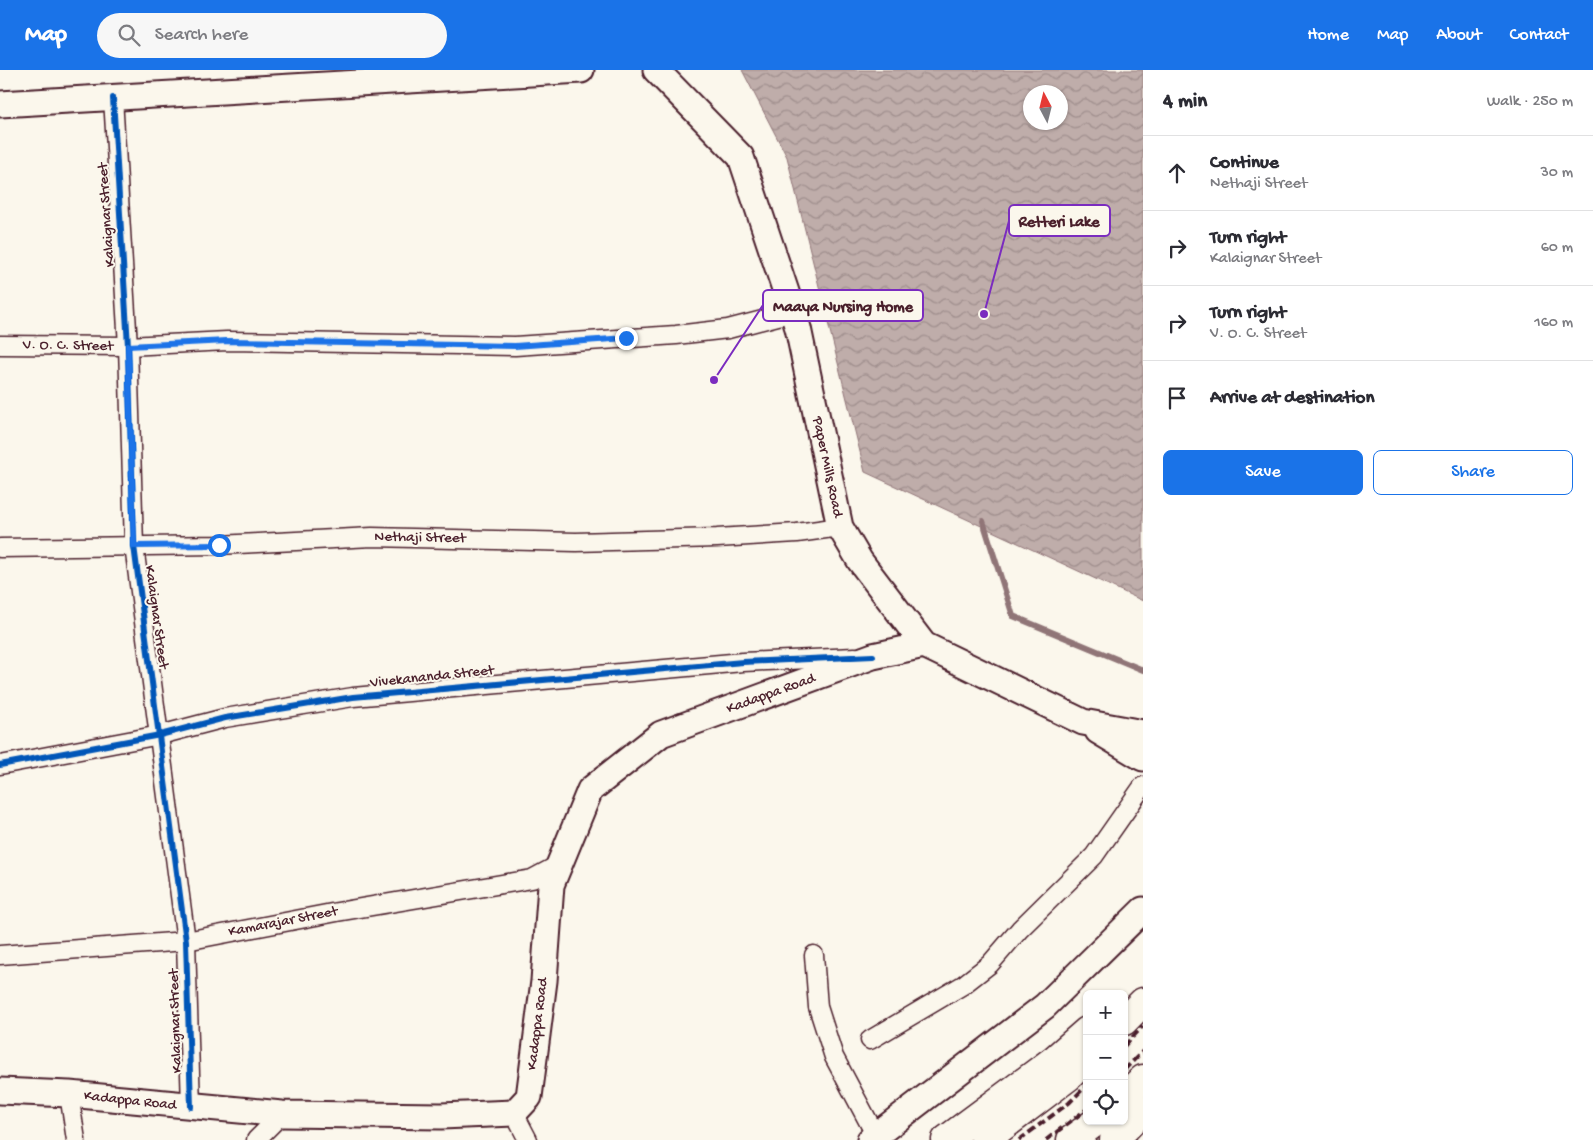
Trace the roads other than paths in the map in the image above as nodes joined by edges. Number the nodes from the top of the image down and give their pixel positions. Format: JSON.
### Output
{"nodes":[{"id":1,"x":581,"y":70,"type":"edge"},
{"id":2,"x":656,"y":70,"type":"edge"},
{"id":3,"x":112,"y":98,"type":"junction"},
{"id":4,"x":0,"y":104,"type":"edge"},
{"id":5,"x":793,"y":312,"type":"junction"},
{"id":6,"x":0,"y":345,"type":"edge"},
{"id":7,"x":128,"y":346,"type":"junction"},
{"id":8,"x":840,"y":527,"type":"junction"},
{"id":9,"x":134,"y":546,"type":"junction"},
{"id":10,"x":0,"y":548,"type":"edge"},
{"id":11,"x":924,"y":646,"type":"junction"},
{"id":12,"x":873,"y":656,"type":"junction"},
{"id":13,"x":1082,"y":722,"type":"junction"},
{"id":14,"x":1143,"y":733,"type":"edge"},
{"id":15,"x":160,"y":735,"type":"junction"},
{"id":16,"x":1143,"y":758,"type":"edge"},
{"id":17,"x":0,"y":764,"type":"edge"},
{"id":18,"x":1143,"y":786,"type":"edge"},
{"id":19,"x":560,"y":864,"type":"junction"},
{"id":20,"x":1143,"y":910,"type":"edge"},
{"id":21,"x":186,"y":940,"type":"junction"},
{"id":22,"x":0,"y":955,"type":"edge"},
{"id":23,"x":814,"y":955,"type":"dead end"},
{"id":24,"x":1143,"y":982,"type":"edge"},
{"id":25,"x":1128,"y":995,"type":"edge"},
{"id":26,"x":1143,"y":1002,"type":"edge"},
{"id":27,"x":1128,"y":1017,"type":"edge"},
{"id":28,"x":1083,"y":1034,"type":"edge"},
{"id":29,"x":870,"y":1040,"type":"dead end"},
{"id":30,"x":1083,"y":1062,"type":"edge"},
{"id":31,"x":1143,"y":1079,"type":"edge"},
{"id":32,"x":0,"y":1091,"type":"edge"},
{"id":33,"x":1128,"y":1092,"type":"edge"},
{"id":34,"x":69,"y":1094,"type":"junction"},
{"id":35,"x":190,"y":1107,"type":"junction"},
{"id":36,"x":1143,"y":1110,"type":"edge"},
{"id":37,"x":514,"y":1113,"type":"junction"},
{"id":38,"x":282,"y":1114,"type":"junction"},
{"id":39,"x":1092,"y":1125,"type":"edge"},
{"id":40,"x":873,"y":1138,"type":"edge"},
{"id":41,"x":76,"y":1140,"type":"edge"},
{"id":42,"x":256,"y":1140,"type":"edge"},
{"id":43,"x":528,"y":1140,"type":"edge"},
{"id":44,"x":946,"y":1140,"type":"edge"},
{"id":45,"x":985,"y":1140,"type":"edge"},
{"id":46,"x":1071,"y":1140,"type":"edge"},
{"id":47,"x":1114,"y":1140,"type":"edge"}],
"edges":[{"from":1,"to":3,"type":"main road"},
{"from":2,"to":5,"type":"main road","name":"Paper Mills Road"},
{"from":3,"to":4,"type":"main road"},
{"from":3,"to":7,"type":"street","name":"Kalaignar Street"},
{"from":5,"to":7,"type":"street","name":"V. O. C. Street"},
{"from":5,"to":8,"type":"main road","name":"Paper Mills Road"},
{"from":6,"to":7,"type":"street","name":"V. O. C. Street"},
{"from":7,"to":9,"type":"street","name":"Kalaignar Street"},
{"from":8,"to":9,"type":"street","name":"Nethaji Street"},
{"from":8,"to":11,"type":"main road","name":"Paper Mills Road"},
{"from":9,"to":10,"type":"street","name":"Nethaji Street"},
{"from":9,"to":15,"type":"street","name":"Kalaignar Street"},
{"from":11,"to":12,"type":"main road","name":"Kadappa Road"},
{"from":11,"to":13,"type":"main road","name":"Paper Mills Road"},
{"from":12,"to":15,"type":"street","name":"Vivekananda Street"},
{"from":12,"to":19,"type":"main road","name":"Kadappa Road"},
{"from":13,"to":14,"type":"main road","name":"Paper Mills Road"},
{"from":13,"to":16,"type":"main road"},
{"from":15,"to":17,"type":"street","name":"Vivekananda Street"},
{"from":15,"to":21,"type":"street","name":"Kalaignar Street"},
{"from":18,"to":29,"type":"street"},
{"from":19,"to":21,"type":"street","name":"Kamarajar Street"},
{"from":19,"to":37,"type":"main road","name":"Kadappa Road"},
{"from":20,"to":40,"type":"main road"},
{"from":21,"to":22,"type":"street","name":"Kamarajar Street"},
{"from":21,"to":35,"type":"street","name":"Kalaignar Street"},
{"from":23,"to":40,"type":"street"},
{"from":24,"to":25,"type":"main road"},
{"from":26,"to":27,"type":"main road"},
{"from":28,"to":44,"type":"main road"},
{"from":30,"to":45,"type":"main road"},
{"from":31,"to":33,"type":"main road"},
{"from":32,"to":34,"type":"main road","name":"Kadappa Road"},
{"from":34,"to":35,"type":"main road","name":"Kadappa Road"},
{"from":34,"to":41,"type":"street"},
{"from":35,"to":38,"type":"main road","name":"Kadappa Road"},
{"from":36,"to":47,"type":"main road"},
{"from":37,"to":38,"type":"main road","name":"Kadappa Road"},
{"from":37,"to":43,"type":"street"},
{"from":38,"to":42,"type":"street"},
{"from":39,"to":46,"type":"main road"}]}
